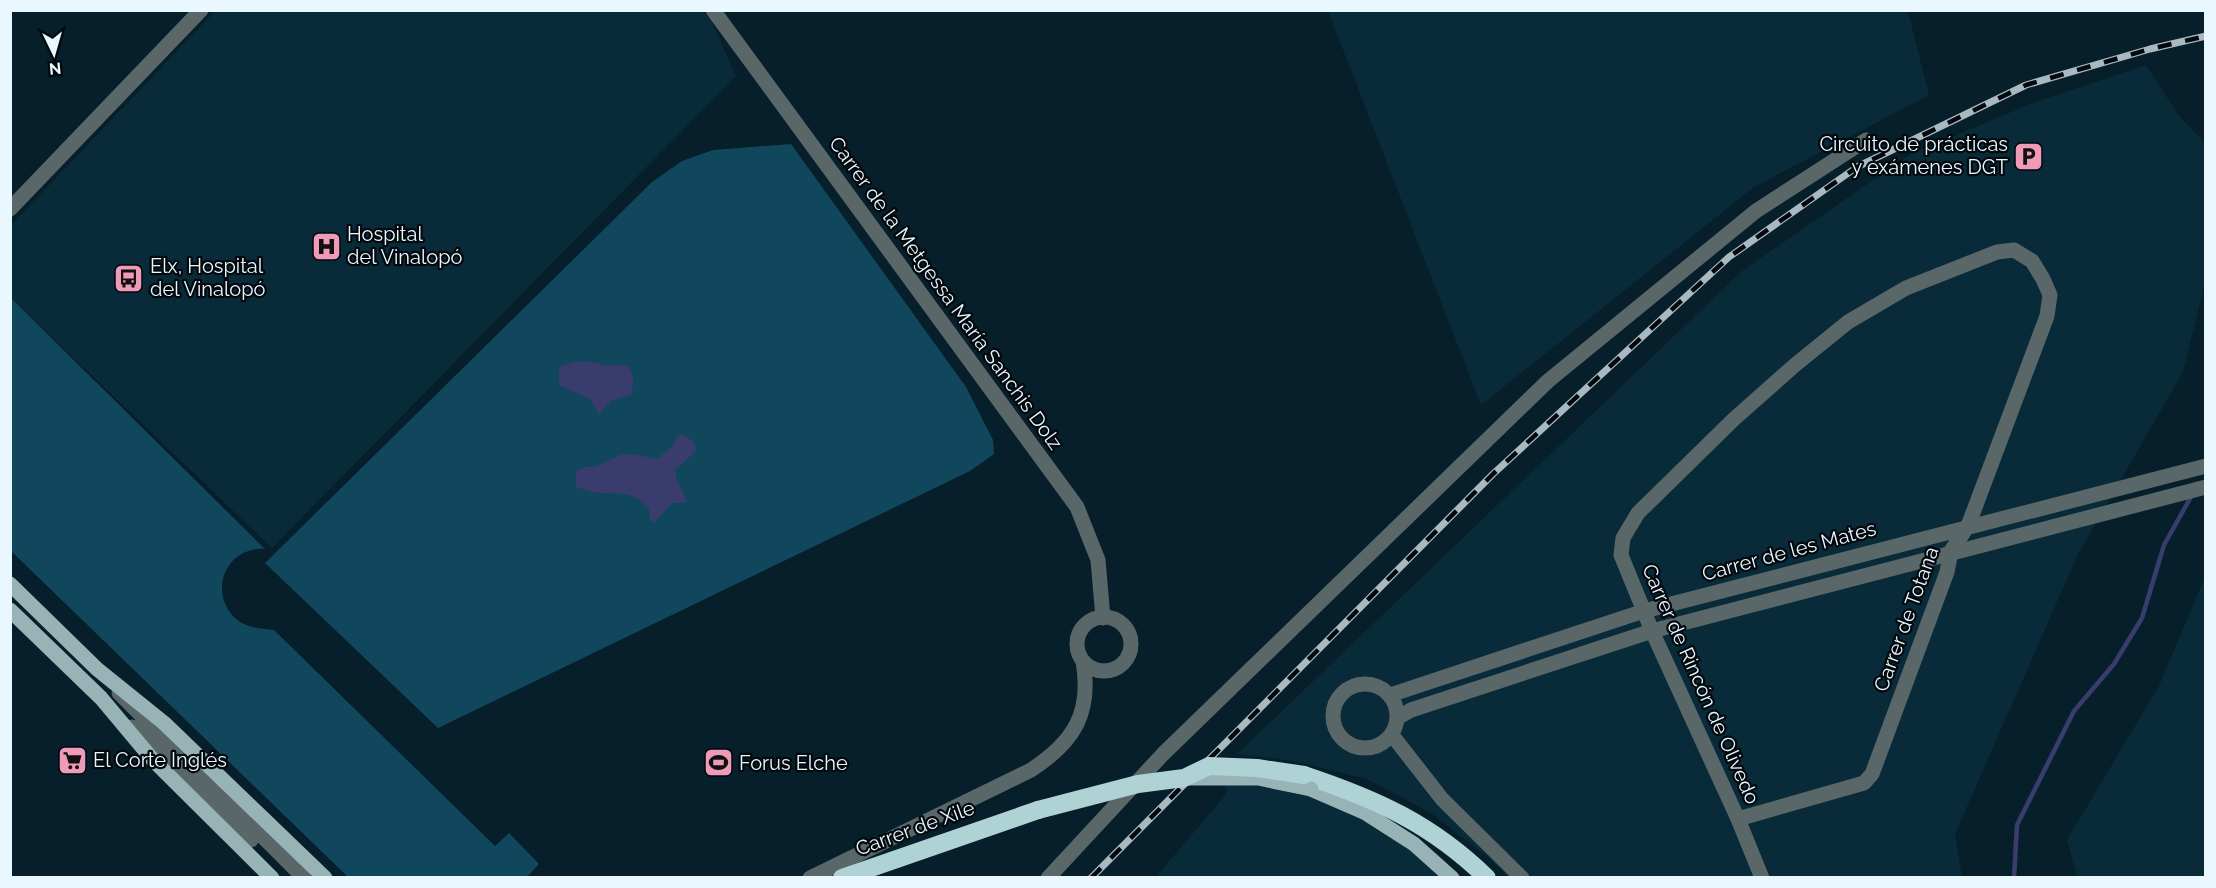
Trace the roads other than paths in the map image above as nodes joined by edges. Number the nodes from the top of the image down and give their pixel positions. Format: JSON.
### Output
{"nodes":[{"id":1,"x":201,"y":10,"type":"edge"},
{"id":2,"x":713,"y":10,"type":"edge"},
{"id":3,"x":1866,"y":140,"type":"dead end"},
{"id":4,"x":10,"y":209,"type":"edge"},
{"id":5,"x":2043,"y":279,"type":"joint"},
{"id":6,"x":2205,"y":466,"type":"edge"},
{"id":7,"x":2205,"y":486,"type":"edge"},
{"id":8,"x":1968,"y":526,"type":"junction"},
{"id":9,"x":1951,"y":551,"type":"junction"},
{"id":10,"x":10,"y":584,"type":"edge"},
{"id":11,"x":1644,"y":611,"type":"junction"},
{"id":12,"x":12,"y":615,"type":"edge"},
{"id":13,"x":1102,"y":618,"type":"junction"},
{"id":14,"x":1652,"y":631,"type":"junction"},
{"id":15,"x":1083,"y":661,"type":"junction"},
{"id":16,"x":97,"y":669,"type":"junction"},
{"id":17,"x":1390,"y":695,"type":"junction"},
{"id":18,"x":101,"y":698,"type":"junction"},
{"id":19,"x":1397,"y":718,"type":"junction"},
{"id":20,"x":1392,"y":735,"type":"junction"},
{"id":21,"x":1308,"y":782,"type":"junction"},
{"id":22,"x":1738,"y":819,"type":"junction"},
{"id":23,"x":272,"y":878,"type":"edge"},
{"id":24,"x":291,"y":878,"type":"edge"},
{"id":25,"x":304,"y":878,"type":"edge"},
{"id":26,"x":326,"y":878,"type":"edge"},
{"id":27,"x":810,"y":878,"type":"edge"},
{"id":28,"x":842,"y":878,"type":"edge"},
{"id":29,"x":1048,"y":878,"type":"edge"},
{"id":30,"x":1452,"y":878,"type":"edge"},
{"id":31,"x":1487,"y":878,"type":"edge"},
{"id":32,"x":1522,"y":878,"type":"edge"},
{"id":33,"x":1762,"y":878,"type":"edge"}],
"edges":[{"from":1,"to":4,"type":"street"},
{"from":2,"to":13,"type":"street","name":"Carrer de la Metgessa María Sanchis Dolz"},
{"from":3,"to":29,"type":"street"},
{"from":5,"to":8,"type":"street","name":"Carrer de Totana"},
{"from":5,"to":11,"type":"street","name":"Carrer de Rincón de Olivedo"},
{"from":6,"to":8,"type":"street","name":"Carrer de les Mates"},
{"from":7,"to":9,"type":"street"},
{"from":8,"to":9,"type":"street","name":"Carrer de Totana"},
{"from":8,"to":11,"type":"street","name":"Carrer de les Mates"},
{"from":9,"to":14,"type":"street"},
{"from":9,"to":22,"type":"street","name":"Carrer de Totana"},
{"from":10,"to":16,"type":"main road"},
{"from":11,"to":14,"type":"street","name":"Carrer de Rincón de Olivedo"},
{"from":11,"to":17,"type":"street","name":"Carrer de les Mates"},
{"from":12,"to":18,"type":"main road"},
{"from":13,"to":15,"type":"street"},
{"from":13,"to":15,"type":"street"},
{"from":14,"to":19,"type":"street"},
{"from":14,"to":22,"type":"street","name":"Carrer de Rincón de Olivedo"},
{"from":15,"to":27,"type":"street"},
{"from":16,"to":25,"type":"street"},
{"from":16,"to":26,"type":"main road"},
{"from":17,"to":19,"type":"street"},
{"from":17,"to":20,"type":"street"},
{"from":18,"to":23,"type":"main road"},
{"from":18,"to":24,"type":"street"},
{"from":19,"to":20,"type":"street"},
{"from":20,"to":32,"type":"street"},
{"from":21,"to":28,"type":"highway","name":"Carrer de Xile","bridge":true},
{"from":21,"to":30,"type":"main road"},
{"from":21,"to":31,"type":"highway","name":"Carrer de Xile"},
{"from":22,"to":33,"type":"street","name":"Carrer de Rincón de Olivedo"}]}
